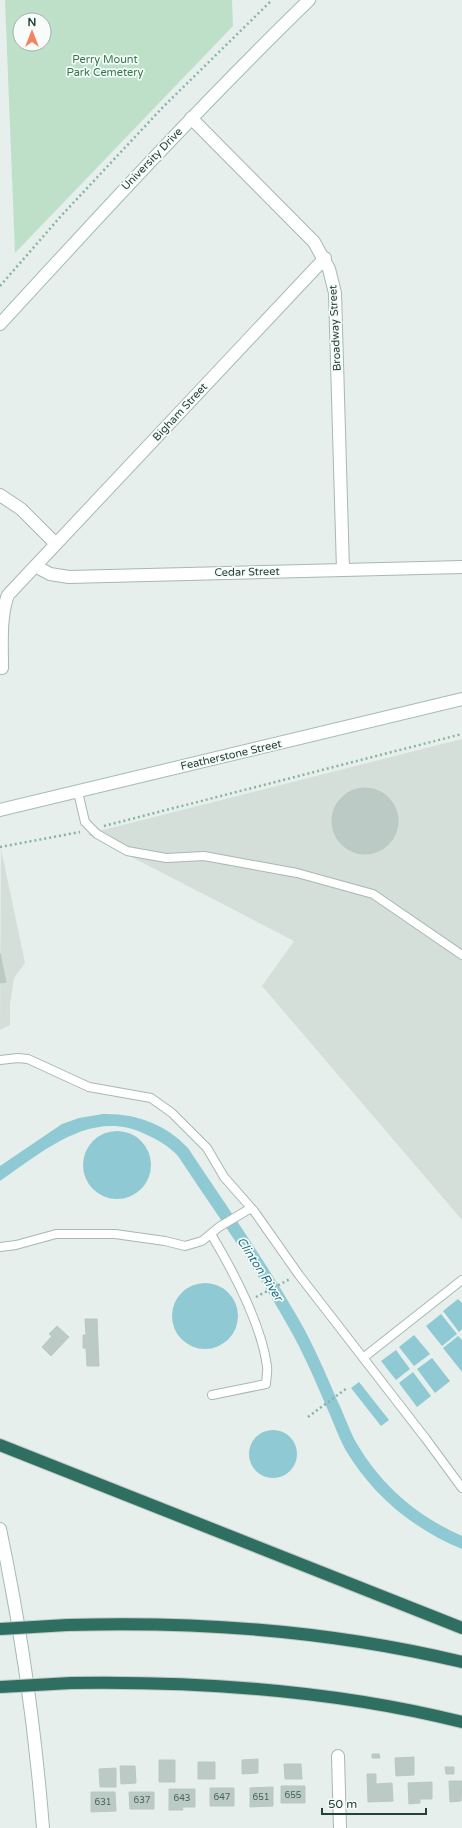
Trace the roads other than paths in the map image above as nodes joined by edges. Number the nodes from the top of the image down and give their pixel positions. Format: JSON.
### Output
{"nodes":[{"id":1,"x":309,"y":0,"type":"edge"},
{"id":2,"x":191,"y":118,"type":"junction"},
{"id":3,"x":325,"y":258,"type":"junction"},
{"id":4,"x":0,"y":324,"type":"edge"},
{"id":5,"x":0,"y":495,"type":"edge"},
{"id":6,"x":56,"y":544,"type":"junction"},
{"id":7,"x":35,"y":566,"type":"junction"},
{"id":8,"x":462,"y":566,"type":"edge"},
{"id":9,"x":343,"y":570,"type":"junction"},
{"id":10,"x":2,"y":668,"type":"dead end"},
{"id":11,"x":462,"y":700,"type":"edge"},
{"id":12,"x":78,"y":792,"type":"junction"},
{"id":13,"x":0,"y":810,"type":"edge"},
{"id":14,"x":462,"y":955,"type":"edge"},
{"id":15,"x":0,"y":1060,"type":"edge"},
{"id":16,"x":251,"y":1208,"type":"junction"},
{"id":17,"x":210,"y":1234,"type":"junction"},
{"id":18,"x":0,"y":1247,"type":"edge"},
{"id":19,"x":462,"y":1280,"type":"edge"},
{"id":20,"x":363,"y":1358,"type":"junction"},
{"id":21,"x":212,"y":1395,"type":"dead end"},
{"id":22,"x":0,"y":1445,"type":"edge"},
{"id":23,"x":462,"y":1488,"type":"edge"},
{"id":24,"x":0,"y":1529,"type":"edge"},
{"id":25,"x":462,"y":1628,"type":"edge"},
{"id":26,"x":0,"y":1629,"type":"edge"},
{"id":27,"x":462,"y":1662,"type":"edge"},
{"id":28,"x":0,"y":1687,"type":"edge"},
{"id":29,"x":462,"y":1722,"type":"edge"},
{"id":30,"x":338,"y":1756,"type":"dead end"},
{"id":31,"x":42,"y":1828,"type":"edge"},
{"id":32,"x":340,"y":1828,"type":"edge"}],
"edges":[{"from":1,"to":2,"type":"street","name":"University Drive"},
{"from":2,"to":3,"type":"street","name":"Broadway Street"},
{"from":2,"to":4,"type":"street","name":"University Drive"},
{"from":3,"to":6,"type":"street","name":"Bigham Street"},
{"from":3,"to":9,"type":"street","name":"Broadway Street"},
{"from":5,"to":6,"type":"street"},
{"from":6,"to":7,"type":"street","name":"Bigham Street"},
{"from":7,"to":9,"type":"street","name":"Cedar Street"},
{"from":7,"to":10,"type":"street","name":"Bigham Street"},
{"from":8,"to":9,"type":"street","name":"Cedar Street"},
{"from":11,"to":12,"type":"street","name":"Featherstone Street"},
{"from":12,"to":13,"type":"street","name":"Featherstone Street"},
{"from":12,"to":14,"type":"lane"},
{"from":15,"to":16,"type":"lane"},
{"from":16,"to":17,"type":"lane"},
{"from":16,"to":20,"type":"lane"},
{"from":17,"to":18,"type":"lane"},
{"from":17,"to":21,"type":"lane"},
{"from":19,"to":20,"type":"lane"},
{"from":20,"to":23,"type":"lane"},
{"from":22,"to":25,"type":"highway"},
{"from":24,"to":31,"type":"street"},
{"from":26,"to":27,"type":"highway","bridge":true},
{"from":28,"to":29,"type":"highway","bridge":true},
{"from":30,"to":32,"type":"street"}]}
